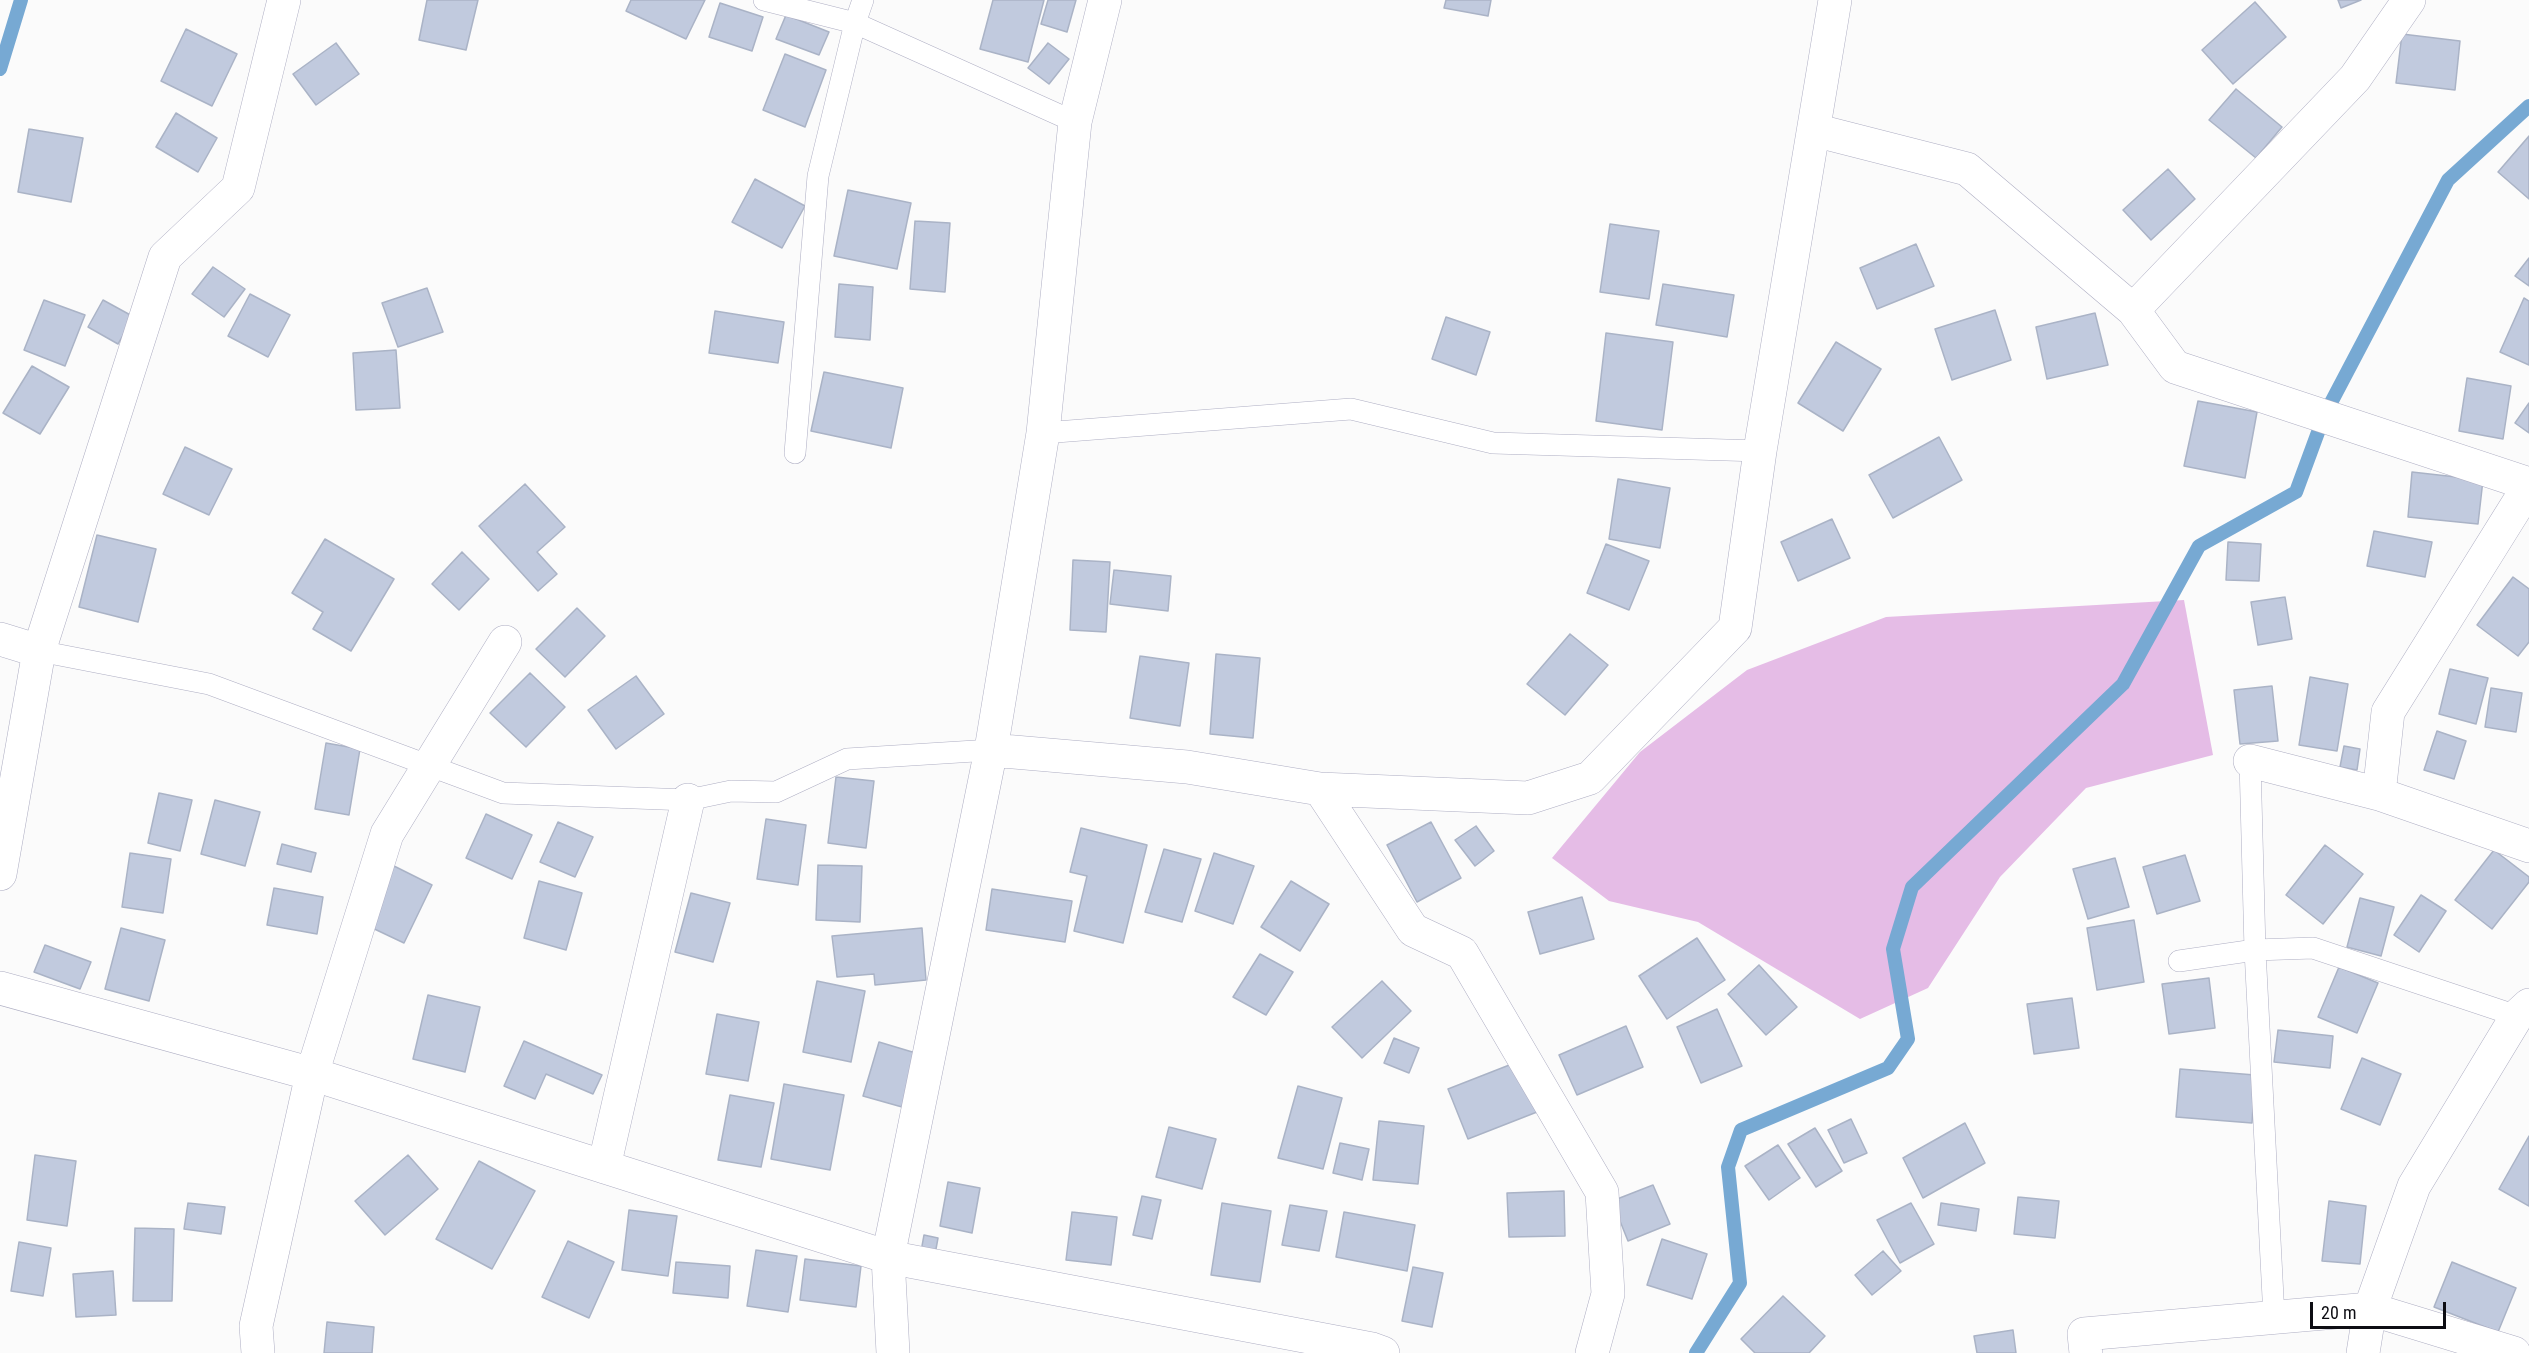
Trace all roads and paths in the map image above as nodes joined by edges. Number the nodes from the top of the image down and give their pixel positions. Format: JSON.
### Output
{"nodes":[{"id":1,"x":284,"y":0,"type":"edge"},
{"id":2,"x":764,"y":0,"type":"edge"},
{"id":3,"x":863,"y":0,"type":"edge"},
{"id":4,"x":1105,"y":0,"type":"edge"},
{"id":5,"x":1835,"y":0,"type":"edge"},
{"id":6,"x":2409,"y":0,"type":"edge"},
{"id":7,"x":855,"y":23,"type":"junction"},
{"id":8,"x":1075,"y":122,"type":"junction"},
{"id":9,"x":1814,"y":130,"type":"junction"},
{"id":10,"x":2133,"y":310,"type":"junction"},
{"id":11,"x":1044,"y":433,"type":"junction"},
{"id":12,"x":1760,"y":451,"type":"junction"},
{"id":13,"x":795,"y":453,"type":"dead end"},
{"id":14,"x":2529,"y":485,"type":"edge"},
{"id":15,"x":0,"y":639,"type":"edge"},
{"id":16,"x":505,"y":642,"type":"dead end"},
{"id":17,"x":39,"y":651,"type":"junction"},
{"id":18,"x":992,"y":750,"type":"junction"},
{"id":19,"x":2250,"y":760,"type":"joint"},
{"id":20,"x":429,"y":766,"type":"junction"},
{"id":21,"x":1320,"y":789,"type":"junction"},
{"id":22,"x":2379,"y":794,"type":"junction"},
{"id":23,"x":688,"y":800,"type":"junction"},
{"id":24,"x":2529,"y":846,"type":"edge"},
{"id":25,"x":0,"y":874,"type":"edge"},
{"id":26,"x":2255,"y":950,"type":"junction"},
{"id":27,"x":2179,"y":961,"type":"dead end"},
{"id":28,"x":0,"y":988,"type":"edge"},
{"id":29,"x":2523,"y":1010,"type":"edge"},
{"id":30,"x":312,"y":1074,"type":"junction"},
{"id":31,"x":604,"y":1167,"type":"junction"},
{"id":32,"x":888,"y":1257,"type":"junction"},
{"id":33,"x":2370,"y":1309,"type":"junction"},
{"id":34,"x":2274,"y":1317,"type":"junction"},
{"id":35,"x":258,"y":1353,"type":"edge"},
{"id":36,"x":893,"y":1353,"type":"edge"},
{"id":37,"x":1383,"y":1353,"type":"edge"},
{"id":38,"x":1592,"y":1353,"type":"edge"},
{"id":39,"x":2086,"y":1353,"type":"edge"},
{"id":40,"x":2363,"y":1353,"type":"edge"},
{"id":41,"x":2514,"y":1353,"type":"edge"}],
"edges":[{"from":1,"to":17,"type":"street"},
{"from":2,"to":7,"type":"lane"},
{"from":3,"to":7,"type":"lane"},
{"from":4,"to":8,"type":"street"},
{"from":5,"to":9,"type":"street"},
{"from":6,"to":10,"type":"street"},
{"from":7,"to":8,"type":"lane"},
{"from":7,"to":13,"type":"lane"},
{"from":8,"to":11,"type":"street"},
{"from":9,"to":10,"type":"street"},
{"from":9,"to":12,"type":"street"},
{"from":10,"to":14,"type":"street"},
{"from":11,"to":12,"type":"lane"},
{"from":11,"to":18,"type":"street"},
{"from":12,"to":21,"type":"street"},
{"from":14,"to":22,"type":"street"},
{"from":15,"to":17,"type":"street"},
{"from":16,"to":20,"type":"street"},
{"from":17,"to":20,"type":"lane"},
{"from":17,"to":25,"type":"street"},
{"from":18,"to":21,"type":"street"},
{"from":18,"to":23,"type":"lane"},
{"from":18,"to":32,"type":"street"},
{"from":19,"to":22,"type":"street"},
{"from":19,"to":26,"type":"lane"},
{"from":20,"to":23,"type":"lane"},
{"from":20,"to":30,"type":"street"},
{"from":21,"to":38,"type":"street"},
{"from":22,"to":24,"type":"street"},
{"from":23,"to":31,"type":"street"},
{"from":26,"to":27,"type":"lane"},
{"from":26,"to":29,"type":"lane"},
{"from":26,"to":34,"type":"lane"},
{"from":28,"to":30,"type":"street"},
{"from":29,"to":33,"type":"street"},
{"from":30,"to":31,"type":"street"},
{"from":30,"to":35,"type":"street"},
{"from":31,"to":32,"type":"street"},
{"from":32,"to":36,"type":"street"},
{"from":32,"to":37,"type":"street"},
{"from":33,"to":34,"type":"street"},
{"from":33,"to":40,"type":"street"},
{"from":33,"to":41,"type":"street"},
{"from":34,"to":39,"type":"street"}]}
